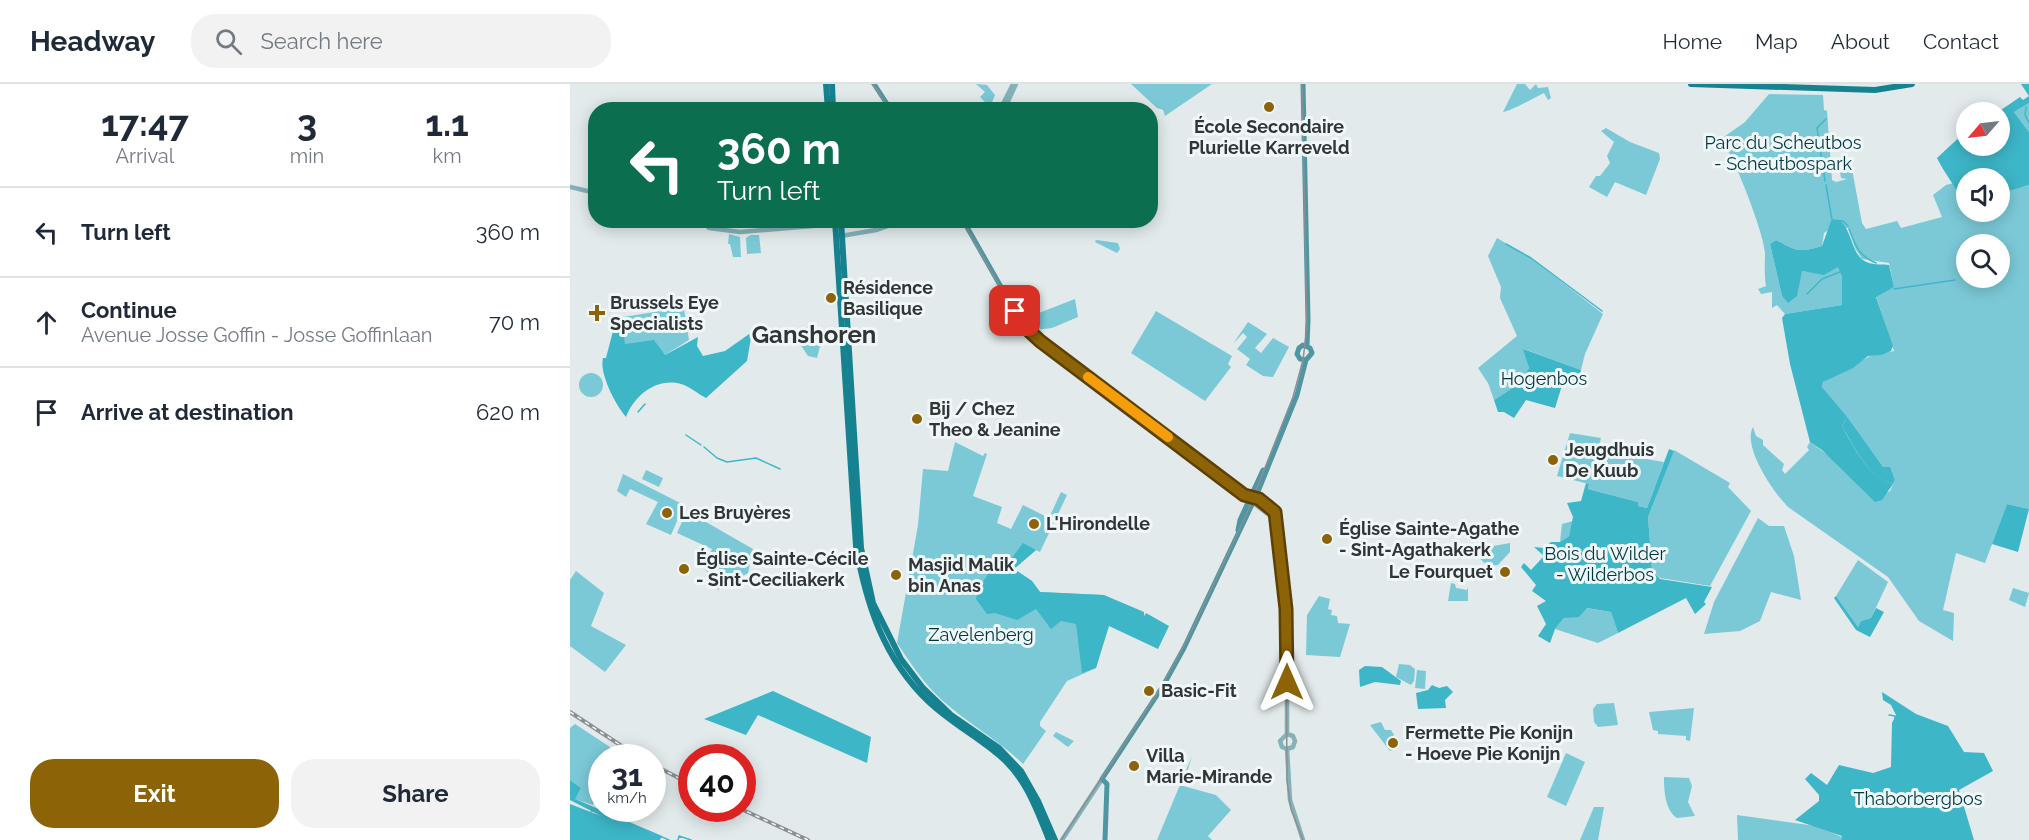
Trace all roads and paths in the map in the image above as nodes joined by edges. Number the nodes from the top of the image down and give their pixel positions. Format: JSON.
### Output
{"nodes":[{"id":1,"x":826,"y":84,"type":"edge"},
{"id":2,"x":832,"y":84,"type":"edge"},
{"id":3,"x":874,"y":84,"type":"edge"},
{"id":4,"x":1015,"y":84,"type":"edge"},
{"id":5,"x":1303,"y":84,"type":"edge"},
{"id":6,"x":1690,"y":84,"type":"edge"},
{"id":7,"x":1912,"y":84,"type":"edge"},
{"id":8,"x":1823,"y":86,"type":"edge"},
{"id":9,"x":827,"y":102,"type":"edge"},
{"id":10,"x":833,"y":102,"type":"edge"},
{"id":11,"x":886,"y":102,"type":"edge"},
{"id":12,"x":1006,"y":102,"type":"edge"},
{"id":13,"x":570,"y":187,"type":"edge"},
{"id":14,"x":588,"y":191,"type":"edge"},
{"id":15,"x":709,"y":228,"type":"edge"},
{"id":16,"x":779,"y":228,"type":"edge"},
{"id":17,"x":838,"y":228,"type":"edge"},
{"id":18,"x":840,"y":228,"type":"edge"},
{"id":19,"x":884,"y":228,"type":"edge"},
{"id":20,"x":969,"y":228,"type":"edge"},
{"id":21,"x":842,"y":237,"type":"junction"},
{"id":22,"x":1305,"y":345,"type":"junction"},
{"id":23,"x":1305,"y":360,"type":"junction"},
{"id":24,"x":1250,"y":496,"type":"junction"},
{"id":25,"x":893,"y":657,"type":"junction"},
{"id":26,"x":901,"y":659,"type":"junction"},
{"id":27,"x":1287,"y":734,"type":"junction"},
{"id":28,"x":1287,"y":749,"type":"junction"},
{"id":29,"x":1104,"y":777,"type":"junction"},
{"id":30,"x":1048,"y":840,"type":"edge"},
{"id":31,"x":1055,"y":840,"type":"edge"},
{"id":32,"x":1062,"y":840,"type":"edge"},
{"id":33,"x":1105,"y":840,"type":"edge"},
{"id":34,"x":1303,"y":840,"type":"edge"}],
"edges":[{"from":1,"to":9,"type":"main road"},
{"from":2,"to":10,"type":"main road"},
{"from":3,"to":11,"type":"main road"},
{"from":4,"to":12,"type":"street"},
{"from":5,"to":22,"type":"main road"},
{"from":6,"to":8,"type":"main road"},
{"from":7,"to":8,"type":"main road"},
{"from":13,"to":14,"type":"street"},
{"from":15,"to":16,"type":"street"},
{"from":17,"to":25,"type":"main road"},
{"from":18,"to":21,"type":"main road"},
{"from":19,"to":21,"type":"street"},
{"from":20,"to":24,"type":"main road"},
{"from":21,"to":26,"type":"main road"},
{"from":22,"to":23,"type":"main road"},
{"from":22,"to":23,"type":"main road"},
{"from":23,"to":24,"type":"main road"},
{"from":24,"to":27,"type":"street"},
{"from":24,"to":29,"type":"main road"},
{"from":25,"to":26,"type":"main road"},
{"from":25,"to":30,"type":"main road"},
{"from":26,"to":31,"type":"main road"},
{"from":27,"to":28,"type":"street"},
{"from":27,"to":28,"type":"street"},
{"from":28,"to":34,"type":"street"},
{"from":29,"to":32,"type":"street"},
{"from":29,"to":33,"type":"main road"}]}
